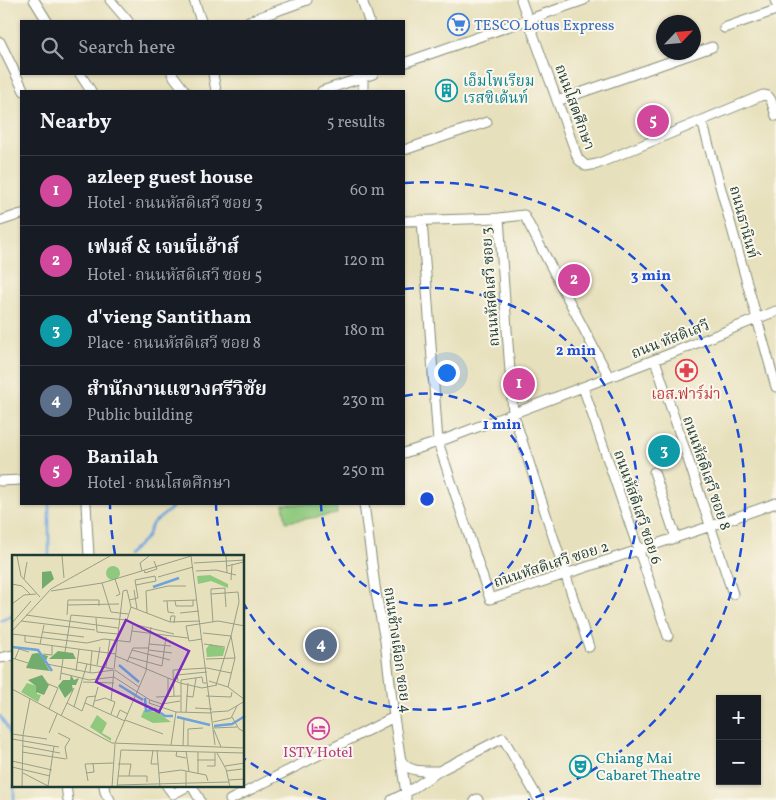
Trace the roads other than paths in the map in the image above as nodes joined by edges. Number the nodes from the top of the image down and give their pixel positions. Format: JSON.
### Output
{"nodes":[{"id":1,"x":34,"y":0,"type":"edge"},
{"id":2,"x":110,"y":0,"type":"edge"},
{"id":3,"x":194,"y":0,"type":"edge"},
{"id":4,"x":307,"y":0,"type":"edge"},
{"id":5,"x":362,"y":0,"type":"edge"},
{"id":6,"x":521,"y":0,"type":"edge"},
{"id":7,"x":584,"y":0,"type":"edge"},
{"id":8,"x":776,"y":10,"type":"edge"},
{"id":9,"x":46,"y":20,"type":"edge"},
{"id":10,"x":127,"y":20,"type":"edge"},
{"id":11,"x":201,"y":20,"type":"edge"},
{"id":12,"x":251,"y":20,"type":"edge"},
{"id":13,"x":369,"y":20,"type":"edge"},
{"id":14,"x":528,"y":20,"type":"junction"},
{"id":15,"x":724,"y":28,"type":"dead end"},
{"id":16,"x":0,"y":42,"type":"edge"},
{"id":17,"x":712,"y":47,"type":"dead end"},
{"id":18,"x":405,"y":63,"type":"edge"},
{"id":19,"x":81,"y":75,"type":"edge"},
{"id":20,"x":173,"y":75,"type":"edge"},
{"id":21,"x":213,"y":75,"type":"edge"},
{"id":22,"x":370,"y":75,"type":"edge"},
{"id":23,"x":363,"y":77,"type":"junction"},
{"id":24,"x":24,"y":90,"type":"edge"},
{"id":25,"x":90,"y":90,"type":"edge"},
{"id":26,"x":184,"y":90,"type":"edge"},
{"id":27,"x":216,"y":90,"type":"edge"},
{"id":28,"x":325,"y":90,"type":"edge"},
{"id":29,"x":363,"y":90,"type":"edge"},
{"id":30,"x":558,"y":101,"type":"junction"},
{"id":31,"x":776,"y":116,"type":"edge"},
{"id":32,"x":702,"y":121,"type":"junction"},
{"id":33,"x":487,"y":122,"type":"dead end"},
{"id":34,"x":405,"y":150,"type":"edge"},
{"id":35,"x":20,"y":214,"type":"edge"},
{"id":36,"x":499,"y":218,"type":"junction"},
{"id":37,"x":405,"y":220,"type":"edge"},
{"id":38,"x":422,"y":220,"type":"junction"},
{"id":39,"x":0,"y":221,"type":"edge"},
{"id":40,"x":776,"y":311,"type":"edge"},
{"id":41,"x":756,"y":319,"type":"junction"},
{"id":42,"x":655,"y":360,"type":"junction"},
{"id":43,"x":609,"y":377,"type":"junction"},
{"id":44,"x":583,"y":387,"type":"junction"},
{"id":45,"x":776,"y":387,"type":"edge"},
{"id":46,"x":513,"y":414,"type":"junction"},
{"id":47,"x":438,"y":442,"type":"junction"},
{"id":48,"x":405,"y":453,"type":"edge"},
{"id":49,"x":654,"y":472,"type":"dead end"},
{"id":50,"x":20,"y":480,"type":"edge"},
{"id":51,"x":0,"y":481,"type":"edge"},
{"id":52,"x":776,"y":503,"type":"edge"},
{"id":53,"x":86,"y":505,"type":"edge"},
{"id":54,"x":364,"y":505,"type":"edge"},
{"id":55,"x":711,"y":526,"type":"junction"},
{"id":56,"x":676,"y":538,"type":"junction"},
{"id":57,"x":638,"y":549,"type":"junction"},
{"id":58,"x":89,"y":555,"type":"edge"},
{"id":59,"x":565,"y":574,"type":"junction"},
{"id":60,"x":733,"y":594,"type":"dead end"},
{"id":61,"x":668,"y":636,"type":"dead end"},
{"id":62,"x":589,"y":647,"type":"dead end"},
{"id":63,"x":394,"y":717,"type":"junction"},
{"id":64,"x":400,"y":757,"type":"junction"},
{"id":65,"x":439,"y":771,"type":"junction"},
{"id":66,"x":104,"y":788,"type":"edge"},
{"id":67,"x":168,"y":788,"type":"edge"},
{"id":68,"x":184,"y":788,"type":"edge"},
{"id":69,"x":193,"y":788,"type":"edge"},
{"id":70,"x":406,"y":797,"type":"edge"},
{"id":71,"x":110,"y":800,"type":"edge"},
{"id":72,"x":200,"y":800,"type":"edge"},
{"id":73,"x":230,"y":800,"type":"edge"},
{"id":74,"x":392,"y":800,"type":"edge"},
{"id":75,"x":540,"y":800,"type":"edge"}],
"edges":[{"from":1,"to":9,"type":"street"},
{"from":2,"to":10,"type":"street"},
{"from":3,"to":11,"type":"street"},
{"from":4,"to":12,"type":"street"},
{"from":5,"to":13,"type":"street"},
{"from":6,"to":14,"type":"street","name":"ถนนโสตศึกษา"},
{"from":7,"to":14,"type":"street"},
{"from":8,"to":15,"type":"street"},
{"from":14,"to":18,"type":"street"},
{"from":14,"to":30,"type":"street","name":"ถนนโสตศึกษา"},
{"from":16,"to":24,"type":"street"},
{"from":17,"to":30,"type":"street"},
{"from":19,"to":25,"type":"street"},
{"from":20,"to":26,"type":"street"},
{"from":21,"to":27,"type":"street"},
{"from":22,"to":23,"type":"street"},
{"from":23,"to":28,"type":"street"},
{"from":23,"to":29,"type":"street"},
{"from":30,"to":32,"type":"street","name":"ถนนโสตศึกษา"},
{"from":31,"to":32,"type":"street","name":"ถนนโสตศึกษา"},
{"from":32,"to":41,"type":"street","name":"ถนนธานินท์"},
{"from":33,"to":34,"type":"street"},
{"from":35,"to":39,"type":"street"},
{"from":36,"to":38,"type":"street"},
{"from":36,"to":43,"type":"street"},
{"from":36,"to":46,"type":"street","name":"ถนนหัสดิเสวี ซอย 3"},
{"from":37,"to":38,"type":"street"},
{"from":38,"to":47,"type":"street"},
{"from":40,"to":41,"type":"street","name":"ถนน หัสดิเสวี"},
{"from":41,"to":42,"type":"street","name":"ถนน หัสดิเสวี"},
{"from":41,"to":45,"type":"street","name":"ถนนธานินท์"},
{"from":42,"to":43,"type":"street","name":"ถนน หัสดิเสวี"},
{"from":42,"to":55,"type":"street","name":"ถนนหัสดิเสวี ซอย 8"},
{"from":43,"to":44,"type":"street","name":"ถนน หัสดิเสวี"},
{"from":44,"to":46,"type":"street","name":"ถนน หัสดิเสวี"},
{"from":44,"to":57,"type":"street","name":"ถนนหัสดิเสวี ซอย 6"},
{"from":46,"to":47,"type":"street","name":"ถนน หัสดิเสวี"},
{"from":46,"to":59,"type":"street","name":"ถนนหัสดิเสวี ซอย 3"},
{"from":47,"to":48,"type":"street","name":"ถนน หัสดิเสวี"},
{"from":47,"to":59,"type":"street","name":"ถนนหัสดิเสวี ซอย 2"},
{"from":49,"to":56,"type":"street"},
{"from":50,"to":51,"type":"street"},
{"from":52,"to":55,"type":"street","name":"ถนนหัสดิเสวี ซอย 2"},
{"from":53,"to":58,"type":"street"},
{"from":54,"to":63,"type":"street","name":"ถนนช้างเผือก ซอย 4"},
{"from":55,"to":56,"type":"street","name":"ถนนหัสดิเสวี ซอย 2"},
{"from":55,"to":60,"type":"street","name":"ถนนหัสดิเสวี ซอย 8"},
{"from":56,"to":57,"type":"street","name":"ถนนหัสดิเสวี ซอย 2"},
{"from":57,"to":59,"type":"street","name":"ถนนหัสดิเสวี ซอย 2"},
{"from":57,"to":61,"type":"street","name":"ถนนหัสดิเสวี ซอย 6"},
{"from":59,"to":62,"type":"street","name":"ถนนหัสดิเสวี ซอย 3"},
{"from":63,"to":64,"type":"street","name":"ถนนช้างเผือก ซอย 4"},
{"from":63,"to":73,"type":"street"},
{"from":64,"to":65,"type":"street"},
{"from":64,"to":70,"type":"street","name":"ถนนช้างเผือก ซอย 4"},
{"from":65,"to":70,"type":"street"},
{"from":65,"to":75,"type":"street"},
{"from":66,"to":71,"type":"street"},
{"from":67,"to":68,"type":"street"},
{"from":69,"to":72,"type":"street"},
{"from":70,"to":74,"type":"street"}]}
